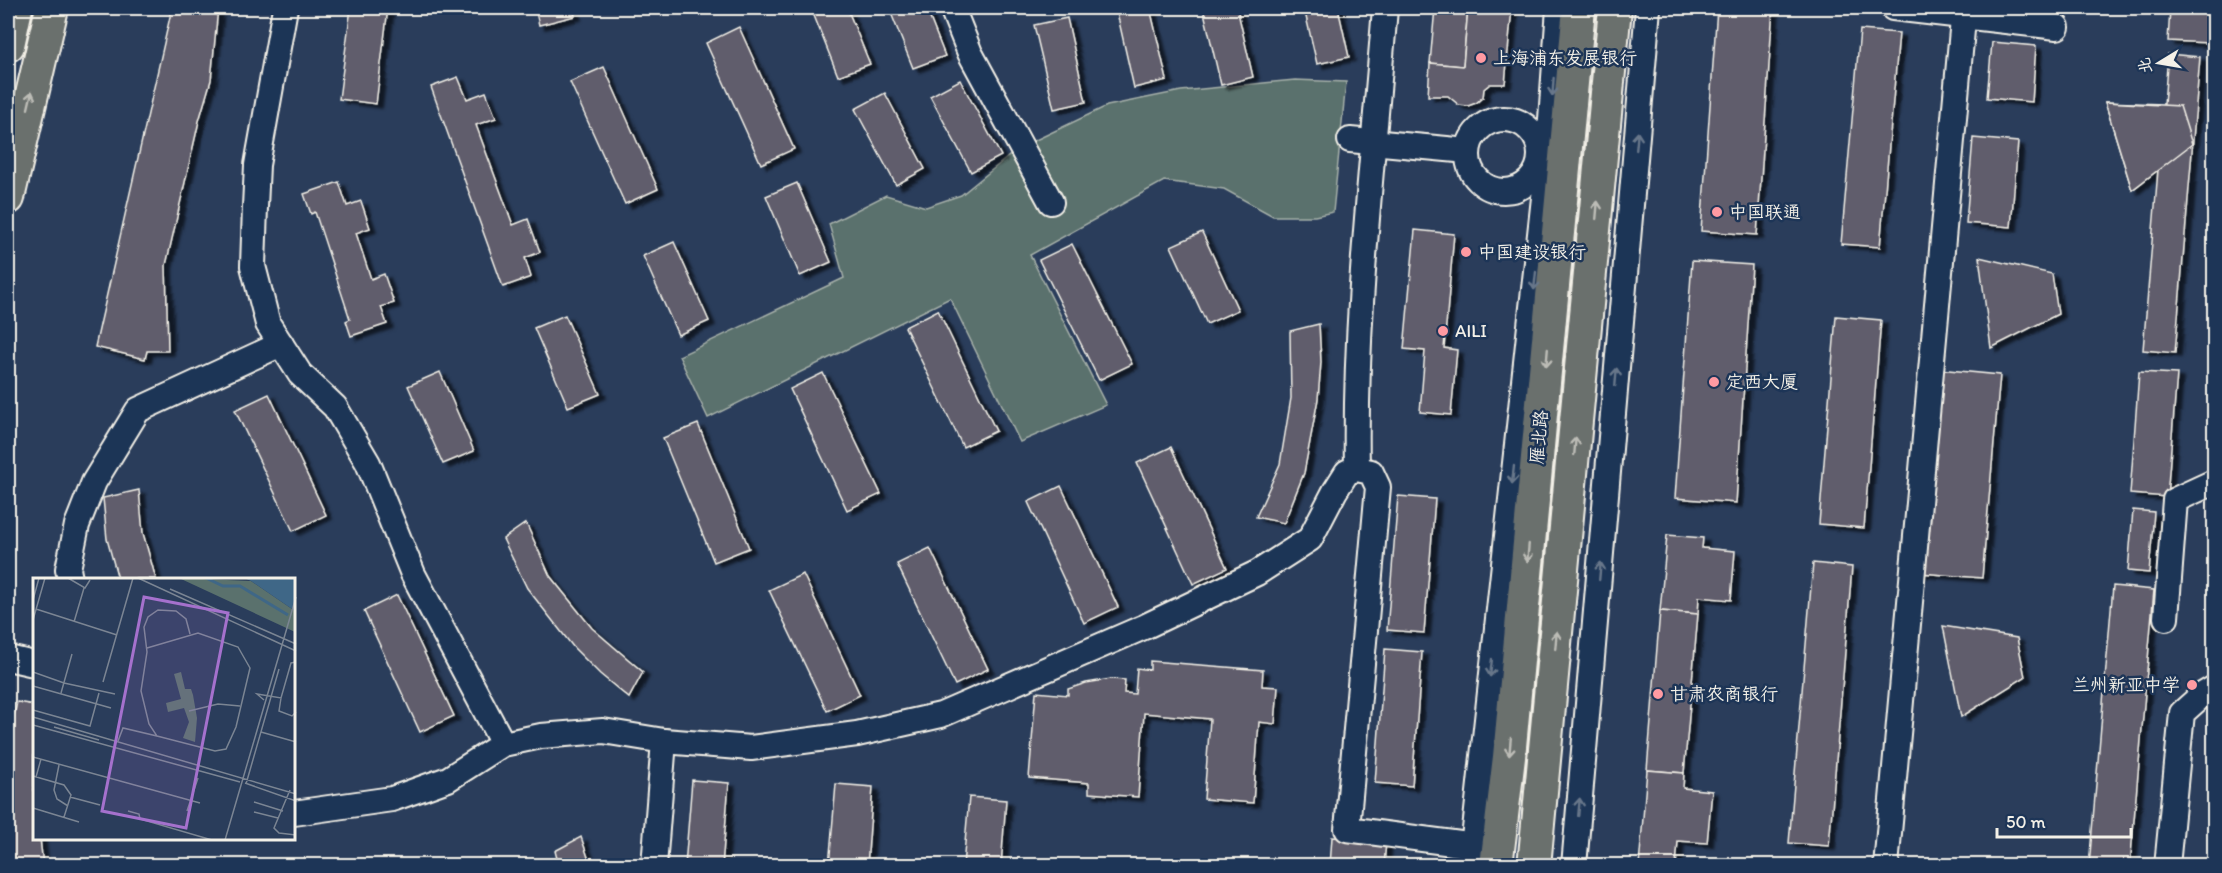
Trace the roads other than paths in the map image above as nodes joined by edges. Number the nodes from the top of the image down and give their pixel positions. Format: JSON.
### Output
{"nodes":[{"id":1,"x":16,"y":8,"type":"edge"},
{"id":2,"x":52,"y":8,"type":"edge"},
{"id":3,"x":285,"y":8,"type":"edge"},
{"id":4,"x":952,"y":8,"type":"edge"},
{"id":5,"x":1385,"y":8,"type":"edge"},
{"id":6,"x":1559,"y":8,"type":"edge"},
{"id":7,"x":1580,"y":8,"type":"edge"},
{"id":8,"x":1616,"y":8,"type":"edge"},
{"id":9,"x":1648,"y":8,"type":"edge"},
{"id":10,"x":1893,"y":8,"type":"edge"},
{"id":11,"x":1964,"y":12,"type":"edge"},
{"id":12,"x":2057,"y":27,"type":"dead end"},
{"id":13,"x":8,"y":45,"type":"edge"},
{"id":14,"x":1350,"y":141,"type":"dead end"},
{"id":15,"x":1374,"y":144,"type":"junction"},
{"id":16,"x":1468,"y":151,"type":"junction"},
{"id":17,"x":1551,"y":161,"type":"junction"},
{"id":18,"x":1600,"y":168,"type":"junction"},
{"id":19,"x":8,"y":198,"type":"edge"},
{"id":20,"x":1051,"y":202,"type":"dead end"},
{"id":21,"x":281,"y":344,"type":"junction"},
{"id":22,"x":1357,"y":469,"type":"junction"},
{"id":23,"x":2214,"y":482,"type":"edge"},
{"id":24,"x":70,"y":578,"type":"edge"},
{"id":25,"x":2166,"y":618,"type":"dead end"},
{"id":26,"x":8,"y":658,"type":"edge"},
{"id":27,"x":33,"y":664,"type":"edge"},
{"id":28,"x":2214,"y":688,"type":"edge"},
{"id":29,"x":664,"y":741,"type":"junction"},
{"id":30,"x":503,"y":744,"type":"junction"},
{"id":31,"x":296,"y":813,"type":"edge"},
{"id":32,"x":1484,"y":856,"type":"edge"},
{"id":33,"x":654,"y":866,"type":"edge"},
{"id":34,"x":1534,"y":866,"type":"edge"},
{"id":35,"x":1574,"y":866,"type":"edge"},
{"id":36,"x":1886,"y":866,"type":"edge"},
{"id":37,"x":2167,"y":866,"type":"edge"}],
"edges":[{"from":1,"to":13,"type":"main road"},
{"from":19,"to":2,"type":"main road","one_way":true},
{"from":3,"to":21,"type":"street"},
{"from":4,"to":20,"type":"street"},
{"from":5,"to":15,"type":"street"},
{"from":6,"to":17,"type":"street","one_way":true},
{"from":7,"to":17,"type":"main road","name":"雁北路"},
{"from":8,"to":18,"type":"main road","name":"雁北路"},
{"from":35,"to":9,"type":"street","one_way":true},
{"from":10,"to":11,"type":"street"},
{"from":11,"to":12,"type":"street"},
{"from":11,"to":36,"type":"street"},
{"from":14,"to":15,"type":"street"},
{"from":15,"to":16,"type":"street"},
{"from":15,"to":22,"type":"street"},
{"from":16,"to":17,"type":"street"},
{"from":16,"to":17,"type":"street"},
{"from":17,"to":18,"type":"street"},
{"from":17,"to":32,"type":"main road","name":"雁北路","one_way":true},
{"from":34,"to":18,"type":"main road","name":"雁北路","one_way":true},
{"from":21,"to":24,"type":"street"},
{"from":21,"to":30,"type":"street"},
{"from":22,"to":29,"type":"street"},
{"from":22,"to":32,"type":"street"},
{"from":23,"to":25,"type":"street"},
{"from":26,"to":27,"type":"street"},
{"from":28,"to":37,"type":"street"},
{"from":29,"to":30,"type":"street"},
{"from":29,"to":33,"type":"street"},
{"from":30,"to":31,"type":"street"}]}
